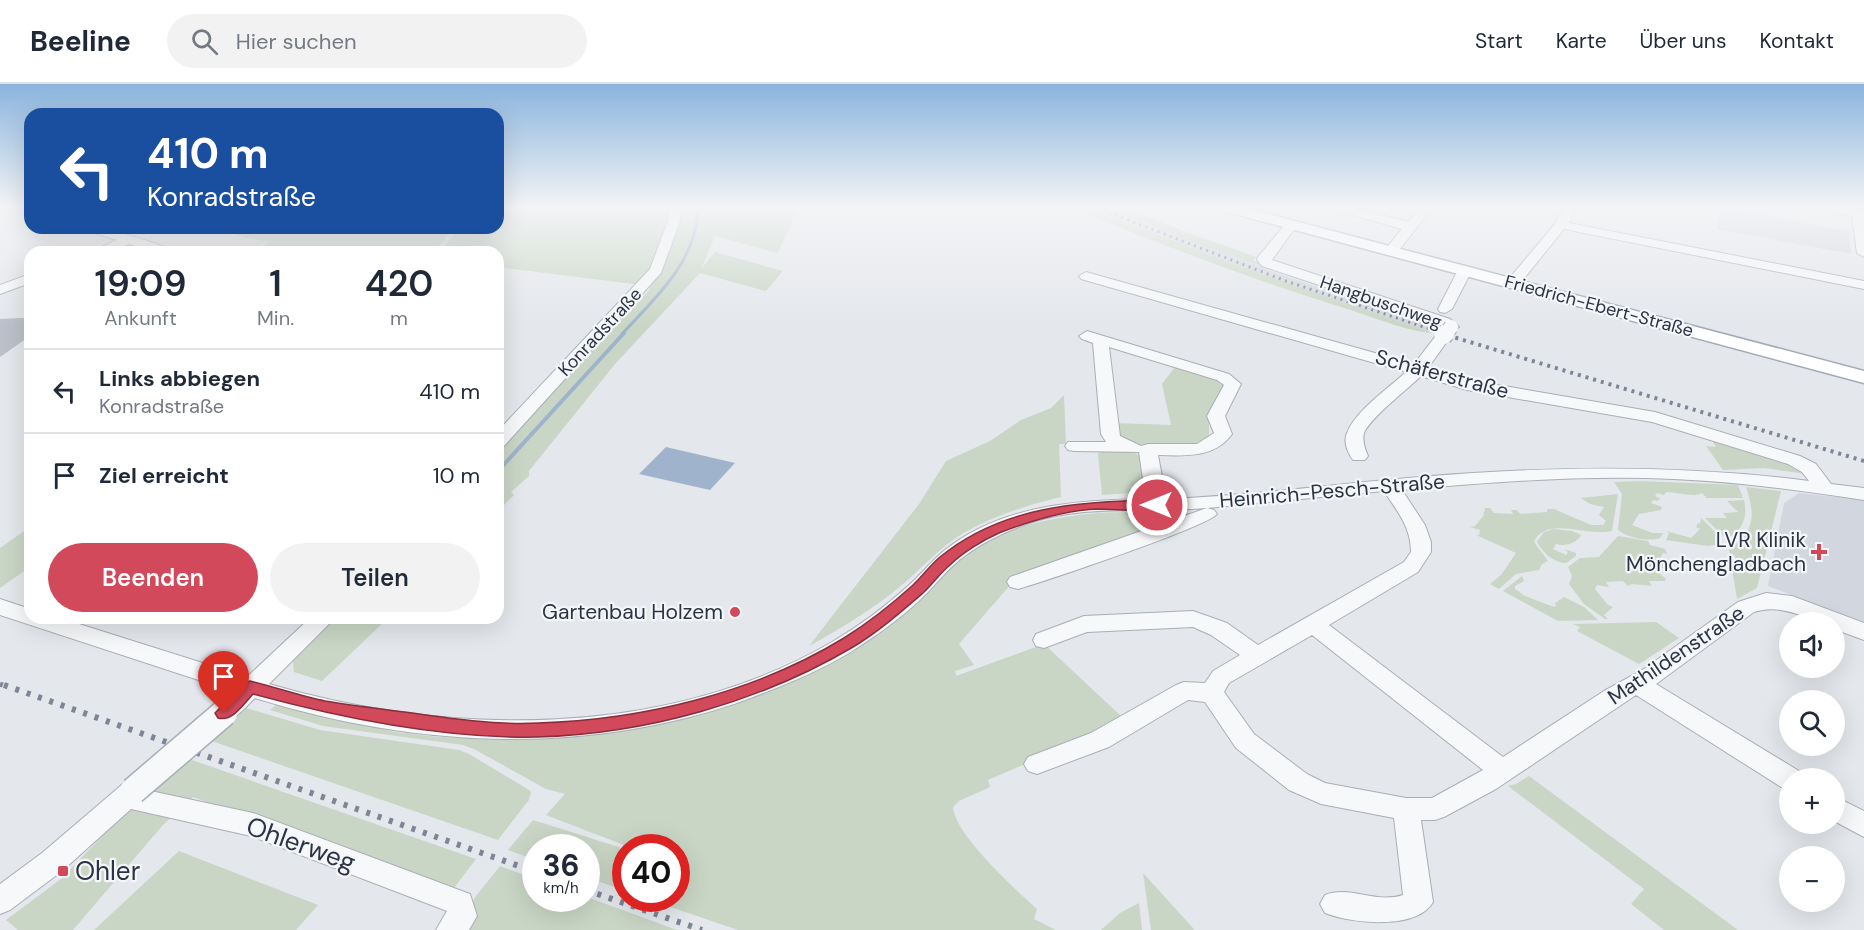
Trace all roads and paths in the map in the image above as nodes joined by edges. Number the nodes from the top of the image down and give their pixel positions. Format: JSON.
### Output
{"nodes":[{"id":1,"x":664,"y":247,"type":"edge"},
{"id":2,"x":1273,"y":247,"type":"edge"},
{"id":3,"x":1377,"y":247,"type":"edge"},
{"id":4,"x":1394,"y":247,"type":"edge"},
{"id":5,"x":1542,"y":247,"type":"edge"},
{"id":6,"x":1675,"y":247,"type":"edge"},
{"id":7,"x":1391,"y":251,"type":"junction"},
{"id":8,"x":1465,"y":270,"type":"junction"},
{"id":9,"x":1086,"y":276,"type":"dead end"},
{"id":10,"x":24,"y":281,"type":"edge"},
{"id":11,"x":1513,"y":283,"type":"junction"},
{"id":12,"x":1864,"y":285,"type":"edge"},
{"id":13,"x":24,"y":291,"type":"edge"},
{"id":14,"x":0,"y":292,"type":"edge"},
{"id":15,"x":1445,"y":309,"type":"dead end"},
{"id":16,"x":1418,"y":370,"type":"junction"},
{"id":17,"x":1864,"y":377,"type":"edge"},
{"id":18,"x":504,"y":435,"type":"edge"},
{"id":19,"x":1074,"y":446,"type":"dead end"},
{"id":20,"x":1140,"y":448,"type":"junction"},
{"id":21,"x":1359,"y":456,"type":"dead end"},
{"id":22,"x":1389,"y":485,"type":"junction"},
{"id":23,"x":1825,"y":488,"type":"junction"},
{"id":24,"x":1864,"y":494,"type":"edge"},
{"id":25,"x":1157,"y":505,"type":"junction"},
{"id":26,"x":1207,"y":514,"type":"dead end"},
{"id":27,"x":1018,"y":582,"type":"dead end"},
{"id":28,"x":0,"y":608,"type":"edge"},
{"id":29,"x":24,"y":615,"type":"edge"},
{"id":30,"x":54,"y":624,"type":"edge"},
{"id":31,"x":318,"y":624,"type":"edge"},
{"id":32,"x":1313,"y":624,"type":"junction"},
{"id":33,"x":1864,"y":632,"type":"edge"},
{"id":34,"x":1044,"y":640,"type":"dead end"},
{"id":35,"x":1257,"y":657,"type":"junction"},
{"id":36,"x":1636,"y":684,"type":"junction"},
{"id":37,"x":250,"y":687,"type":"junction"},
{"id":38,"x":1212,"y":693,"type":"junction"},
{"id":39,"x":1037,"y":764,"type":"dead end"},
{"id":40,"x":1503,"y":771,"type":"junction"},
{"id":41,"x":1779,"y":772,"type":"edge"},
{"id":42,"x":129,"y":794,"type":"junction"},
{"id":43,"x":1406,"y":809,"type":"junction"},
{"id":44,"x":1845,"y":814,"type":"edge"},
{"id":45,"x":1864,"y":825,"type":"edge"},
{"id":46,"x":0,"y":901,"type":"edge"},
{"id":47,"x":1335,"y":904,"type":"dead end"},
{"id":48,"x":457,"y":923,"type":"edge"}],
"edges":[{"from":1,"to":18,"type":"street","name":"Konradstraße"},
{"from":2,"to":16,"type":"street","name":"Hangbuschweg"},
{"from":3,"to":7,"type":"main road","name":"Friedrich-Ebert-Straße"},
{"from":4,"to":7,"type":"street"},
{"from":5,"to":11,"type":"street"},
{"from":6,"to":12,"type":"street"},
{"from":7,"to":8,"type":"main road","name":"Friedrich-Ebert-Straße"},
{"from":8,"to":11,"type":"main road","name":"Friedrich-Ebert-Straße"},
{"from":8,"to":15,"type":"street"},
{"from":9,"to":16,"type":"street","name":"Schäferstraße"},
{"from":10,"to":14,"type":"street"},
{"from":11,"to":17,"type":"main road","name":"Friedrich-Ebert-Straße"},
{"from":13,"to":14,"type":"street"},
{"from":16,"to":21,"type":"street","name":"Hangbuschweg"},
{"from":16,"to":23,"type":"street","name":"Schäferstraße"},
{"from":19,"to":20,"type":"street"},
{"from":20,"to":20,"type":"street"},
{"from":20,"to":25,"type":"street"},
{"from":22,"to":23,"type":"street","name":"Heinrich-Pesch-Straße"},
{"from":22,"to":25,"type":"street","name":"Heinrich-Pesch-Straße"},
{"from":22,"to":32,"type":"street"},
{"from":23,"to":24,"type":"street","name":"Heinrich-Pesch-Straße"},
{"from":25,"to":37,"type":"street","name":"Heinrich-Pesch-Straße"},
{"from":26,"to":27,"type":"street","name":"Heinrich-Pesch-Straße"},
{"from":28,"to":29,"type":"street","name":"Heinrich-Pesch-Straße"},
{"from":30,"to":37,"type":"street","name":"Heinrich-Pesch-Straße"},
{"from":31,"to":37,"type":"street"},
{"from":32,"to":35,"type":"street"},
{"from":32,"to":40,"type":"street"},
{"from":33,"to":36,"type":"street","name":"Mathildenstraße"},
{"from":34,"to":35,"type":"street"},
{"from":35,"to":38,"type":"street"},
{"from":36,"to":40,"type":"street","name":"Mathildenstraße"},
{"from":36,"to":41,"type":"street"},
{"from":37,"to":42,"type":"street","bridge":true},
{"from":38,"to":39,"type":"street"},
{"from":38,"to":43,"type":"street","name":"Mathildenstraße"},
{"from":40,"to":43,"type":"street","name":"Mathildenstraße"},
{"from":42,"to":46,"type":"street"},
{"from":42,"to":48,"type":"street","name":"Ohlerweg"},
{"from":43,"to":47,"type":"street"},
{"from":44,"to":45,"type":"street"}]}
